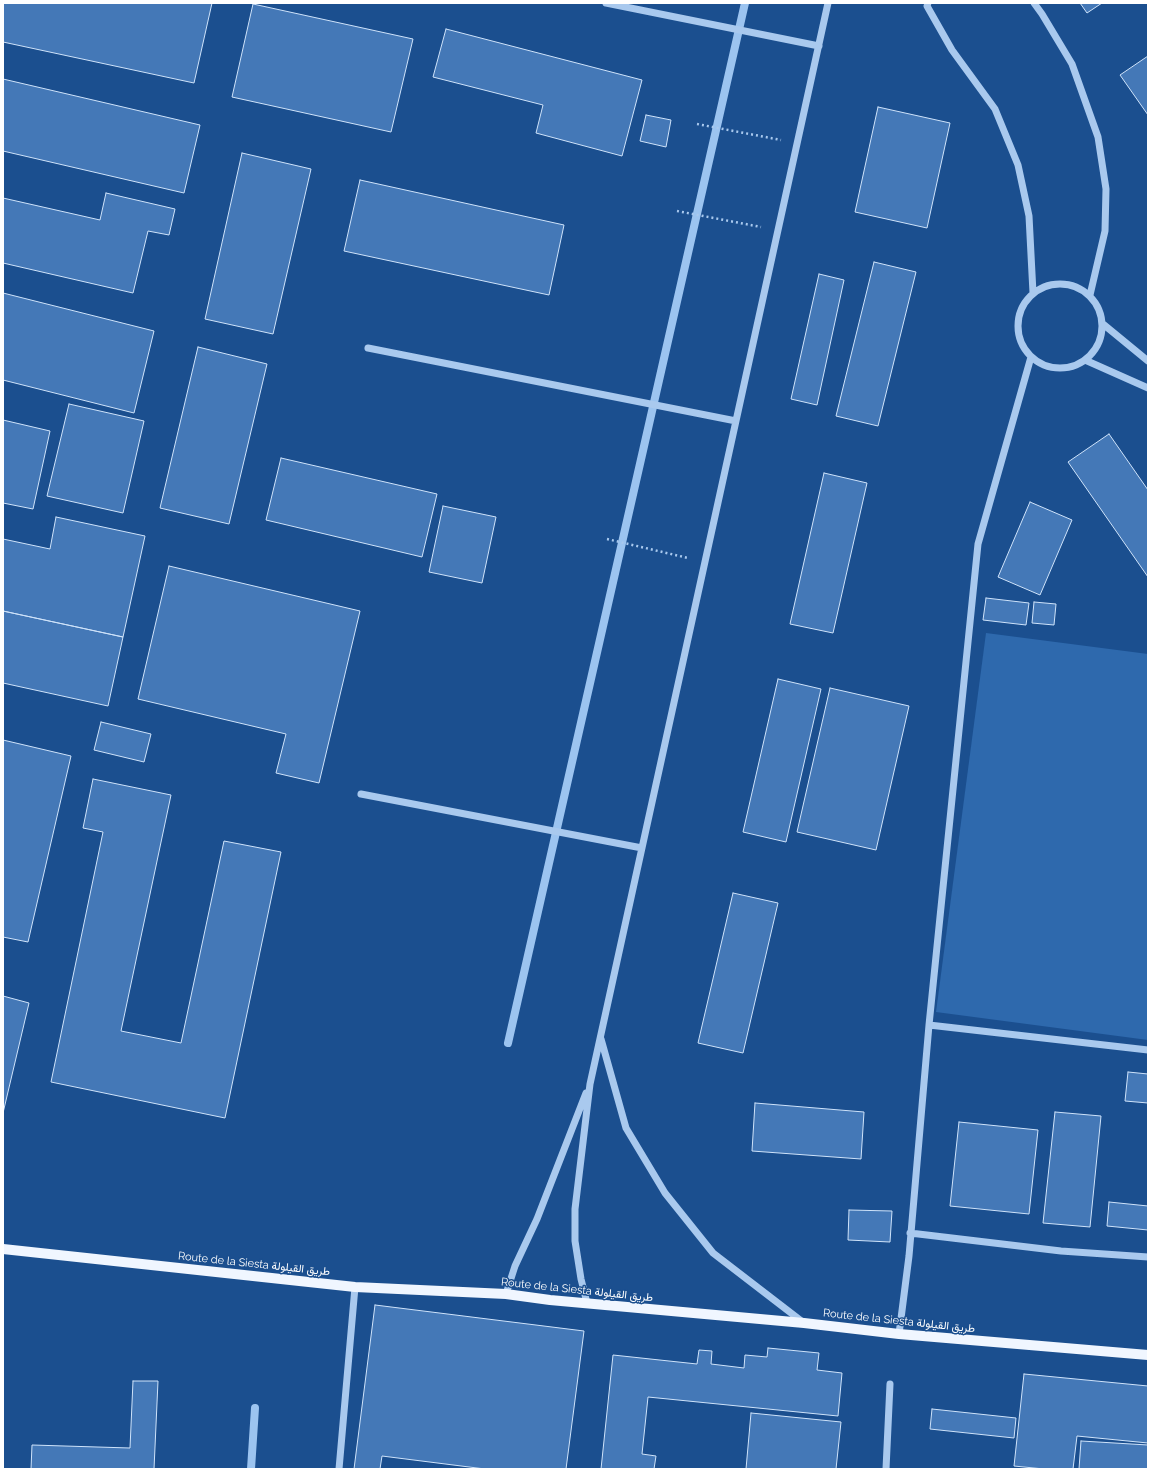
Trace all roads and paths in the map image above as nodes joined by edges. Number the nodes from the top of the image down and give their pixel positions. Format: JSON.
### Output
{"nodes":[{"id":1,"x":606,"y":3,"type":"edge"},
{"id":2,"x":828,"y":3,"type":"edge"},
{"id":3,"x":928,"y":3,"type":"edge"},
{"id":4,"x":1034,"y":3,"type":"edge"},
{"id":5,"x":819,"y":46,"type":"junction"},
{"id":6,"x":697,"y":124,"type":"dead end"},
{"id":7,"x":798,"y":143,"type":"junction"},
{"id":8,"x":677,"y":211,"type":"dead end"},
{"id":9,"x":778,"y":230,"type":"junction"},
{"id":10,"x":1033,"y":293,"type":"junction"},
{"id":11,"x":1090,"y":295,"type":"junction"},
{"id":12,"x":1103,"y":324,"type":"junction"},
{"id":13,"x":368,"y":348,"type":"dead end"},
{"id":14,"x":1031,"y":357,"type":"junction"},
{"id":15,"x":1085,"y":360,"type":"junction"},
{"id":16,"x":1148,"y":361,"type":"edge"},
{"id":17,"x":1148,"y":388,"type":"edge"},
{"id":18,"x":736,"y":421,"type":"junction"},
{"id":19,"x":607,"y":540,"type":"dead end"},
{"id":20,"x":705,"y":561,"type":"junction"},
{"id":21,"x":361,"y":794,"type":"dead end"},
{"id":22,"x":642,"y":848,"type":"junction"},
{"id":23,"x":929,"y":1025,"type":"junction"},
{"id":24,"x":600,"y":1037,"type":"junction"},
{"id":25,"x":1148,"y":1050,"type":"edge"},
{"id":26,"x":590,"y":1084,"type":"junction"},
{"id":27,"x":910,"y":1233,"type":"junction"},
{"id":28,"x":3,"y":1248,"type":"edge"},
{"id":29,"x":1148,"y":1257,"type":"edge"},
{"id":30,"x":355,"y":1287,"type":"junction"},
{"id":31,"x":506,"y":1294,"type":"junction"},
{"id":32,"x":587,"y":1303,"type":"junction"},
{"id":33,"x":804,"y":1323,"type":"junction"},
{"id":34,"x":899,"y":1334,"type":"junction"},
{"id":35,"x":1148,"y":1355,"type":"edge"},
{"id":36,"x":890,"y":1384,"type":"dead end"},
{"id":37,"x":339,"y":1469,"type":"edge"},
{"id":38,"x":886,"y":1469,"type":"edge"}],
"edges":[{"from":1,"to":5,"type":"street"},
{"from":2,"to":5,"type":"street"},
{"from":3,"to":10,"type":"street"},
{"from":4,"to":11,"type":"street"},
{"from":5,"to":7,"type":"street"},
{"from":6,"to":7,"type":"path"},
{"from":7,"to":9,"type":"street"},
{"from":8,"to":9,"type":"path"},
{"from":9,"to":18,"type":"street"},
{"from":10,"to":11,"type":"street"},
{"from":10,"to":14,"type":"street"},
{"from":11,"to":12,"type":"street"},
{"from":12,"to":15,"type":"street"},
{"from":12,"to":16,"type":"street"},
{"from":13,"to":18,"type":"street"},
{"from":14,"to":15,"type":"street"},
{"from":14,"to":23,"type":"street"},
{"from":15,"to":17,"type":"street"},
{"from":18,"to":20,"type":"street"},
{"from":19,"to":20,"type":"path"},
{"from":20,"to":22,"type":"street"},
{"from":21,"to":22,"type":"street"},
{"from":22,"to":24,"type":"street"},
{"from":23,"to":25,"type":"street"},
{"from":23,"to":27,"type":"street"},
{"from":24,"to":26,"type":"street"},
{"from":24,"to":33,"type":"street"},
{"from":26,"to":31,"type":"street"},
{"from":26,"to":32,"type":"street"},
{"from":27,"to":29,"type":"street"},
{"from":27,"to":34,"type":"street"},
{"from":28,"to":30,"type":"main road","name":"Route de la Siesta طريق القيلولة"},
{"from":30,"to":31,"type":"main road","name":"Route de la Siesta طريق القيلولة"},
{"from":30,"to":37,"type":"street"},
{"from":31,"to":32,"type":"main road","name":"Route de la Siesta طريق القيلولة"},
{"from":32,"to":33,"type":"main road","name":"Route de la Siesta طريق القيلولة"},
{"from":33,"to":34,"type":"main road","name":"Route de la Siesta طريق القيلولة"},
{"from":34,"to":35,"type":"main road","name":"Route de la Siesta طريق القيلولة"},
{"from":36,"to":38,"type":"street"}]}
